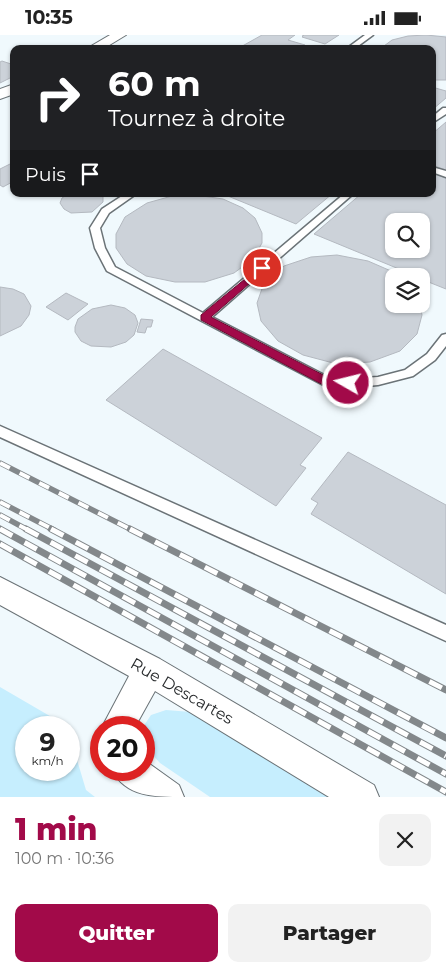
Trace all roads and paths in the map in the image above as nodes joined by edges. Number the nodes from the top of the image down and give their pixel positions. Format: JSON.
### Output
{"nodes":[{"id":1,"x":120,"y":35,"type":"edge"},
{"id":2,"x":370,"y":35,"type":"edge"},
{"id":3,"x":100,"y":45,"type":"edge"},
{"id":4,"x":355,"y":45,"type":"edge"},
{"id":5,"x":446,"y":110,"type":"edge"},
{"id":6,"x":436,"y":118,"type":"edge"},
{"id":7,"x":126,"y":197,"type":"edge"},
{"id":8,"x":345,"y":197,"type":"edge"},
{"id":9,"x":204,"y":318,"type":"junction"},
{"id":10,"x":446,"y":338,"type":"edge"},
{"id":11,"x":0,"y":431,"type":"edge"},
{"id":12,"x":0,"y":590,"type":"edge"},
{"id":13,"x":446,"y":633,"type":"edge"},
{"id":14,"x":149,"y":670,"type":"junction"},
{"id":15,"x":124,"y":716,"type":"edge"},
{"id":16,"x":144,"y":781,"type":"edge"},
{"id":17,"x":167,"y":797,"type":"edge"},
{"id":18,"x":362,"y":797,"type":"edge"}],
"edges":[{"from":1,"to":3,"type":"street"},
{"from":2,"to":4,"type":"lane"},
{"from":5,"to":6,"type":"lane"},
{"from":7,"to":9,"type":"lane"},
{"from":8,"to":9,"type":"lane"},
{"from":9,"to":10,"type":"lane"},
{"from":11,"to":13,"type":"lane"},
{"from":12,"to":14,"type":"street","name":"Rue Descartes"},
{"from":14,"to":15,"type":"street"},
{"from":14,"to":18,"type":"street","name":"Rue Descartes"},
{"from":16,"to":17,"type":"street"}]}
